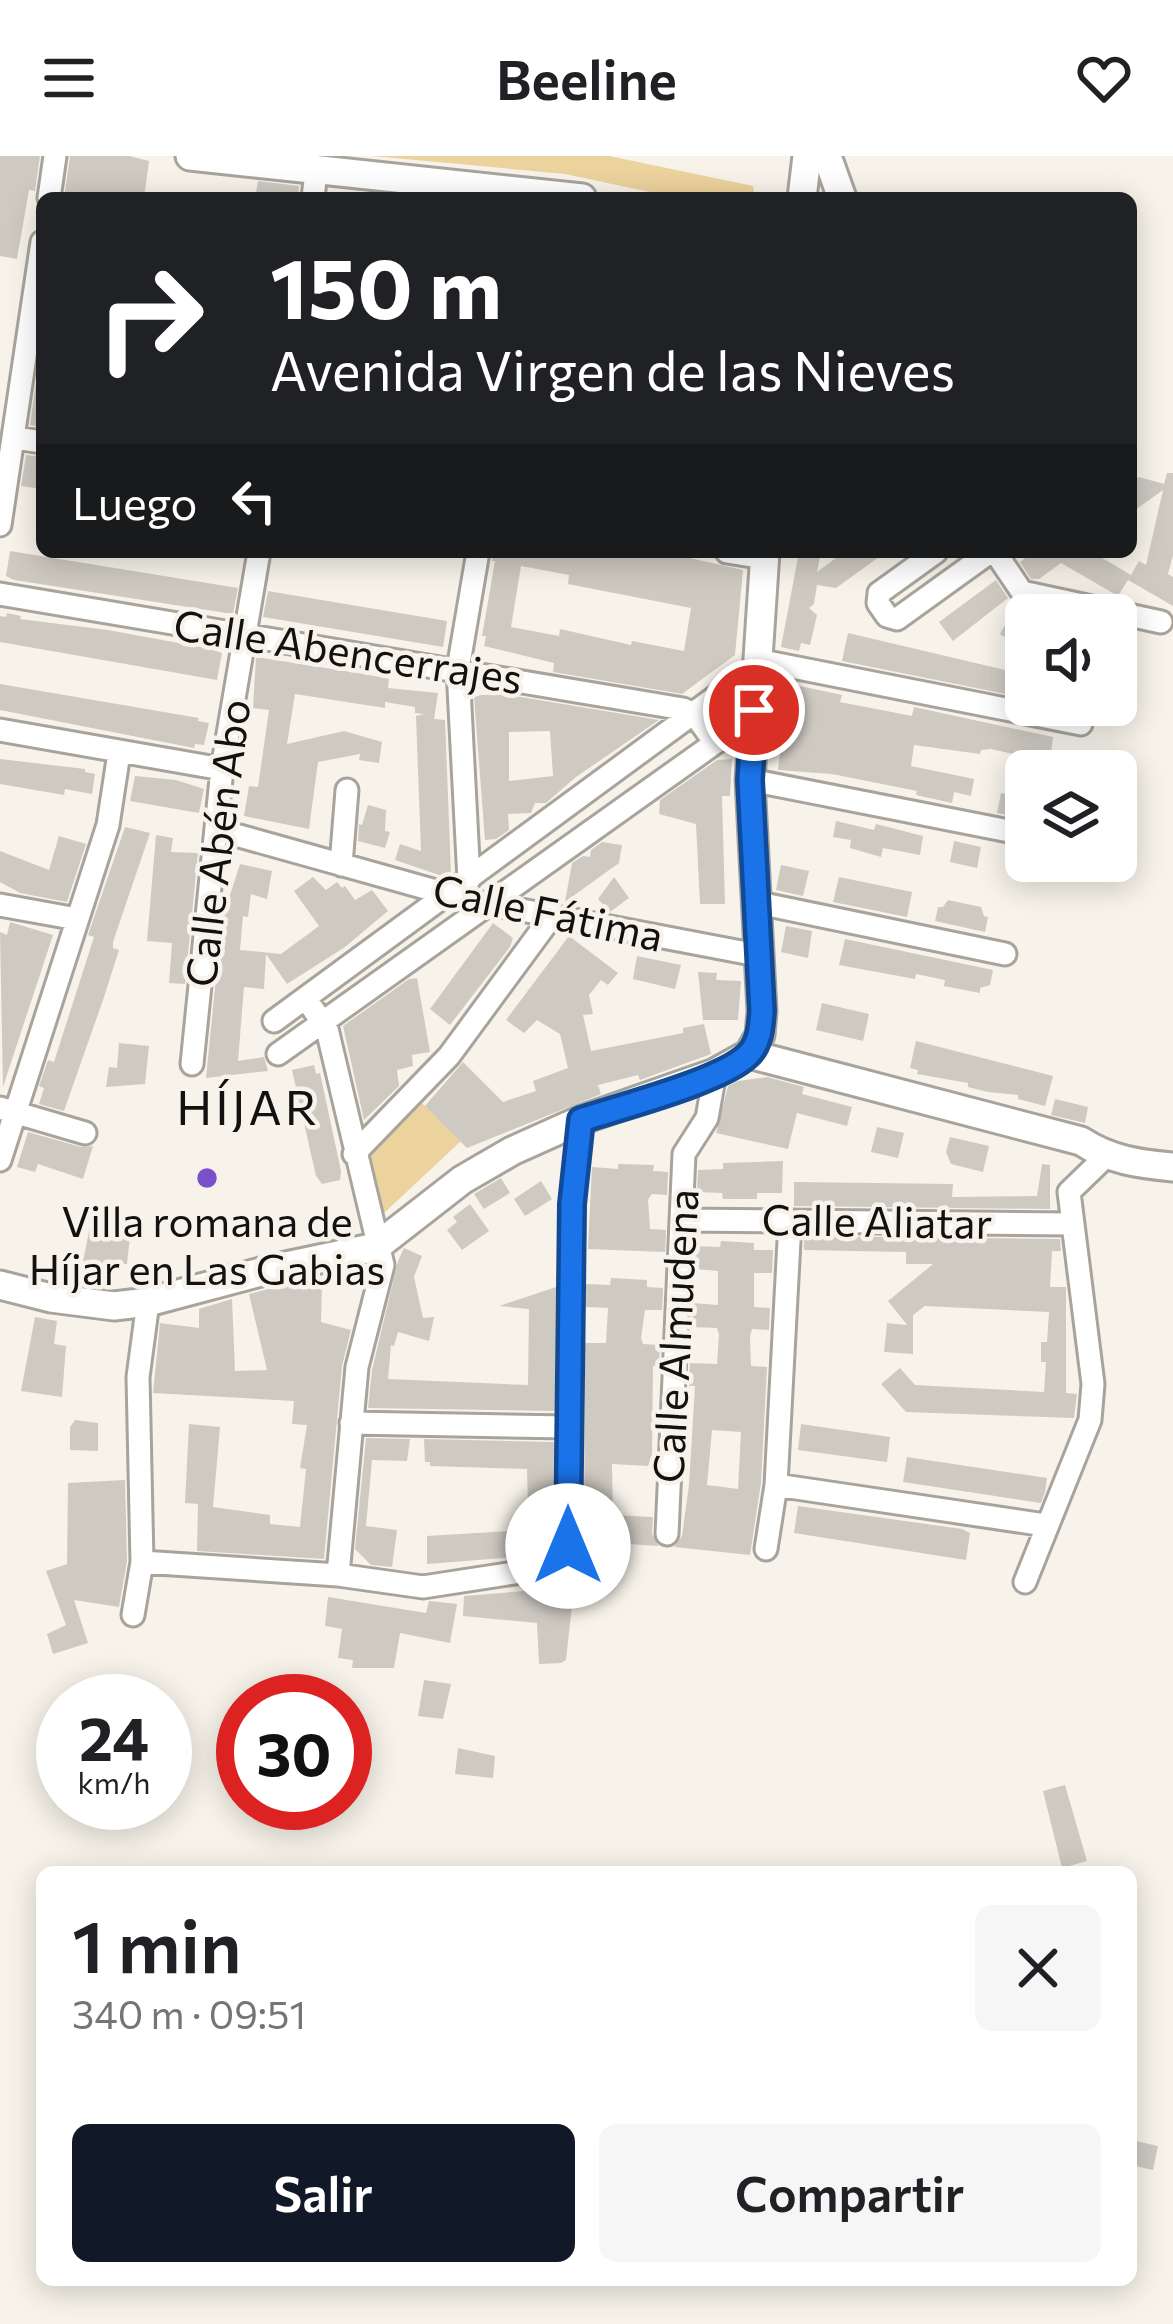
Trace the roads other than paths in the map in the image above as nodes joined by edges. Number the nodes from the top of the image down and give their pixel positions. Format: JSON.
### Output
{"nodes":[{"id":1,"x":55,"y":156,"type":"edge"},
{"id":2,"x":190,"y":156,"type":"edge"},
{"id":3,"x":807,"y":156,"type":"edge"},
{"id":4,"x":827,"y":156,"type":"edge"},
{"id":5,"x":314,"y":185,"type":"edge"},
{"id":6,"x":50,"y":192,"type":"edge"},
{"id":7,"x":454,"y":192,"type":"edge"},
{"id":8,"x":803,"y":192,"type":"edge"},
{"id":9,"x":840,"y":192,"type":"edge"},
{"id":10,"x":36,"y":302,"type":"edge"},
{"id":11,"x":14,"y":438,"type":"junction"},
{"id":12,"x":36,"y":441,"type":"edge"},
{"id":13,"x":1,"y":518,"type":"edge"},
{"id":14,"x":258,"y":558,"type":"edge"},
{"id":15,"x":477,"y":558,"type":"edge"},
{"id":16,"x":765,"y":558,"type":"edge"},
{"id":17,"x":928,"y":558,"type":"edge"},
{"id":18,"x":984,"y":558,"type":"edge"},
{"id":19,"x":997,"y":558,"type":"edge"},
{"id":20,"x":0,"y":593,"type":"edge"},
{"id":21,"x":1161,"y":622,"type":"dead end"},
{"id":22,"x":246,"y":636,"type":"junction"},
{"id":23,"x":458,"y":669,"type":"junction"},
{"id":24,"x":757,"y":672,"type":"junction"},
{"id":25,"x":1005,"y":712,"type":"edge"},
{"id":26,"x":695,"y":715,"type":"junction"},
{"id":27,"x":0,"y":730,"type":"edge"},
{"id":28,"x":752,"y":735,"type":"junction"},
{"id":29,"x":716,"y":743,"type":"junction"},
{"id":30,"x":119,"y":753,"type":"junction"},
{"id":31,"x":222,"y":769,"type":"junction"},
{"id":32,"x":750,"y":780,"type":"junction"},
{"id":33,"x":597,"y":787,"type":"junction"},
{"id":34,"x":347,"y":790,"type":"dead end"},
{"id":35,"x":616,"y":813,"type":"junction"},
{"id":36,"x":218,"y":830,"type":"junction"},
{"id":37,"x":1005,"y":830,"type":"edge"},
{"id":38,"x":341,"y":865,"type":"junction"},
{"id":39,"x":469,"y":880,"type":"junction"},
{"id":40,"x":448,"y":895,"type":"junction"},
{"id":41,"x":754,"y":902,"type":"junction"},
{"id":42,"x":0,"y":904,"type":"edge"},
{"id":43,"x":488,"y":904,"type":"junction"},
{"id":44,"x":552,"y":916,"type":"junction"},
{"id":45,"x":77,"y":919,"type":"junction"},
{"id":46,"x":1005,"y":954,"type":"dead end"},
{"id":47,"x":757,"y":955,"type":"junction"},
{"id":48,"x":326,"y":985,"type":"junction"},
{"id":49,"x":306,"y":999,"type":"junction"},
{"id":50,"x":342,"y":1007,"type":"junction"},
{"id":51,"x":274,"y":1021,"type":"dead end"},
{"id":52,"x":322,"y":1022,"type":"junction"},
{"id":53,"x":278,"y":1054,"type":"dead end"},
{"id":54,"x":749,"y":1054,"type":"junction"},
{"id":55,"x":192,"y":1064,"type":"dead end"},
{"id":56,"x":715,"y":1073,"type":"junction"},
{"id":57,"x":8,"y":1110,"type":"edge"},
{"id":58,"x":581,"y":1120,"type":"junction"},
{"id":59,"x":85,"y":1133,"type":"dead end"},
{"id":60,"x":354,"y":1154,"type":"junction"},
{"id":61,"x":1102,"y":1155,"type":"junction"},
{"id":62,"x":0,"y":1160,"type":"edge"},
{"id":63,"x":1173,"y":1167,"type":"edge"},
{"id":64,"x":681,"y":1220,"type":"junction"},
{"id":65,"x":790,"y":1222,"type":"junction"},
{"id":66,"x":1072,"y":1224,"type":"junction"},
{"id":67,"x":376,"y":1247,"type":"junction"},
{"id":68,"x":0,"y":1285,"type":"edge"},
{"id":69,"x":148,"y":1302,"type":"junction"},
{"id":70,"x":351,"y":1423,"type":"junction"},
{"id":71,"x":567,"y":1427,"type":"junction"},
{"id":72,"x":776,"y":1485,"type":"junction"},
{"id":73,"x":1046,"y":1526,"type":"junction"},
{"id":74,"x":667,"y":1534,"type":"dead end"},
{"id":75,"x":766,"y":1550,"type":"dead end"},
{"id":76,"x":142,"y":1562,"type":"junction"},
{"id":77,"x":338,"y":1575,"type":"junction"},
{"id":78,"x":1025,"y":1582,"type":"dead end"},
{"id":79,"x":133,"y":1615,"type":"dead end"}],
"edges":[{"from":1,"to":6,"type":"street"},
{"from":2,"to":5,"type":"street"},
{"from":3,"to":8,"type":"street"},
{"from":4,"to":9,"type":"street"},
{"from":5,"to":7,"type":"street"},
{"from":10,"to":11,"type":"street"},
{"from":11,"to":12,"type":"street"},
{"from":11,"to":13,"type":"street"},
{"from":14,"to":22,"type":"street","name":"Calle Abén Abo"},
{"from":15,"to":23,"type":"street"},
{"from":16,"to":24,"type":"street"},
{"from":17,"to":18,"type":"street"},
{"from":19,"to":21,"type":"street"},
{"from":20,"to":22,"type":"street","name":"Calle Abencerrajes"},
{"from":22,"to":23,"type":"street","name":"Calle Abencerrajes"},
{"from":22,"to":31,"type":"street","name":"Calle Abén Abo"},
{"from":23,"to":26,"type":"street","name":"Calle Abencerrajes"},
{"from":23,"to":39,"type":"street"},
{"from":24,"to":25,"type":"street"},
{"from":24,"to":26,"type":"street"},
{"from":24,"to":28,"type":"street"},
{"from":26,"to":29,"type":"street"},
{"from":26,"to":33,"type":"street"},
{"from":27,"to":30,"type":"street"},
{"from":28,"to":29,"type":"street"},
{"from":28,"to":32,"type":"street"},
{"from":29,"to":35,"type":"street"},
{"from":30,"to":31,"type":"street"},
{"from":30,"to":45,"type":"street"},
{"from":31,"to":36,"type":"street","name":"Calle Abén Abo"},
{"from":32,"to":37,"type":"street"},
{"from":32,"to":41,"type":"street"},
{"from":33,"to":35,"type":"street"},
{"from":33,"to":39,"type":"street"},
{"from":34,"to":38,"type":"street"},
{"from":35,"to":43,"type":"street"},
{"from":36,"to":38,"type":"street","name":"Calle Fátima"},
{"from":36,"to":55,"type":"street","name":"Calle Abén Abo"},
{"from":38,"to":40,"type":"street","name":"Calle Fátima"},
{"from":39,"to":40,"type":"street"},
{"from":40,"to":43,"type":"street","name":"Calle Fátima"},
{"from":40,"to":48,"type":"street"},
{"from":41,"to":46,"type":"street"},
{"from":41,"to":47,"type":"street"},
{"from":42,"to":45,"type":"street"},
{"from":43,"to":44,"type":"street","name":"Calle Fátima"},
{"from":43,"to":50,"type":"street"},
{"from":44,"to":47,"type":"street","name":"Calle Fátima"},
{"from":44,"to":60,"type":"street"},
{"from":45,"to":57,"type":"street"},
{"from":47,"to":54,"type":"street"},
{"from":48,"to":49,"type":"street"},
{"from":48,"to":50,"type":"street"},
{"from":49,"to":51,"type":"street"},
{"from":49,"to":52,"type":"street"},
{"from":50,"to":52,"type":"street"},
{"from":52,"to":53,"type":"street"},
{"from":52,"to":60,"type":"street"},
{"from":54,"to":56,"type":"street"},
{"from":54,"to":61,"type":"street"},
{"from":56,"to":58,"type":"street"},
{"from":56,"to":64,"type":"street","name":"Calle Almudena"},
{"from":57,"to":59,"type":"street"},
{"from":57,"to":62,"type":"street"},
{"from":58,"to":67,"type":"street"},
{"from":58,"to":71,"type":"street"},
{"from":60,"to":67,"type":"street"},
{"from":61,"to":63,"type":"street"},
{"from":61,"to":66,"type":"street"},
{"from":64,"to":65,"type":"street","name":"Calle Aliatar"},
{"from":64,"to":74,"type":"street","name":"Calle Almudena"},
{"from":65,"to":66,"type":"street","name":"Calle Aliatar"},
{"from":65,"to":72,"type":"street"},
{"from":66,"to":73,"type":"street"},
{"from":67,"to":69,"type":"street"},
{"from":67,"to":70,"type":"street"},
{"from":68,"to":69,"type":"street"},
{"from":69,"to":76,"type":"street"},
{"from":70,"to":71,"type":"street"},
{"from":70,"to":77,"type":"street"},
{"from":71,"to":77,"type":"street"},
{"from":72,"to":73,"type":"street"},
{"from":72,"to":75,"type":"street"},
{"from":73,"to":78,"type":"street"},
{"from":76,"to":77,"type":"street"},
{"from":76,"to":79,"type":"street"}]}
